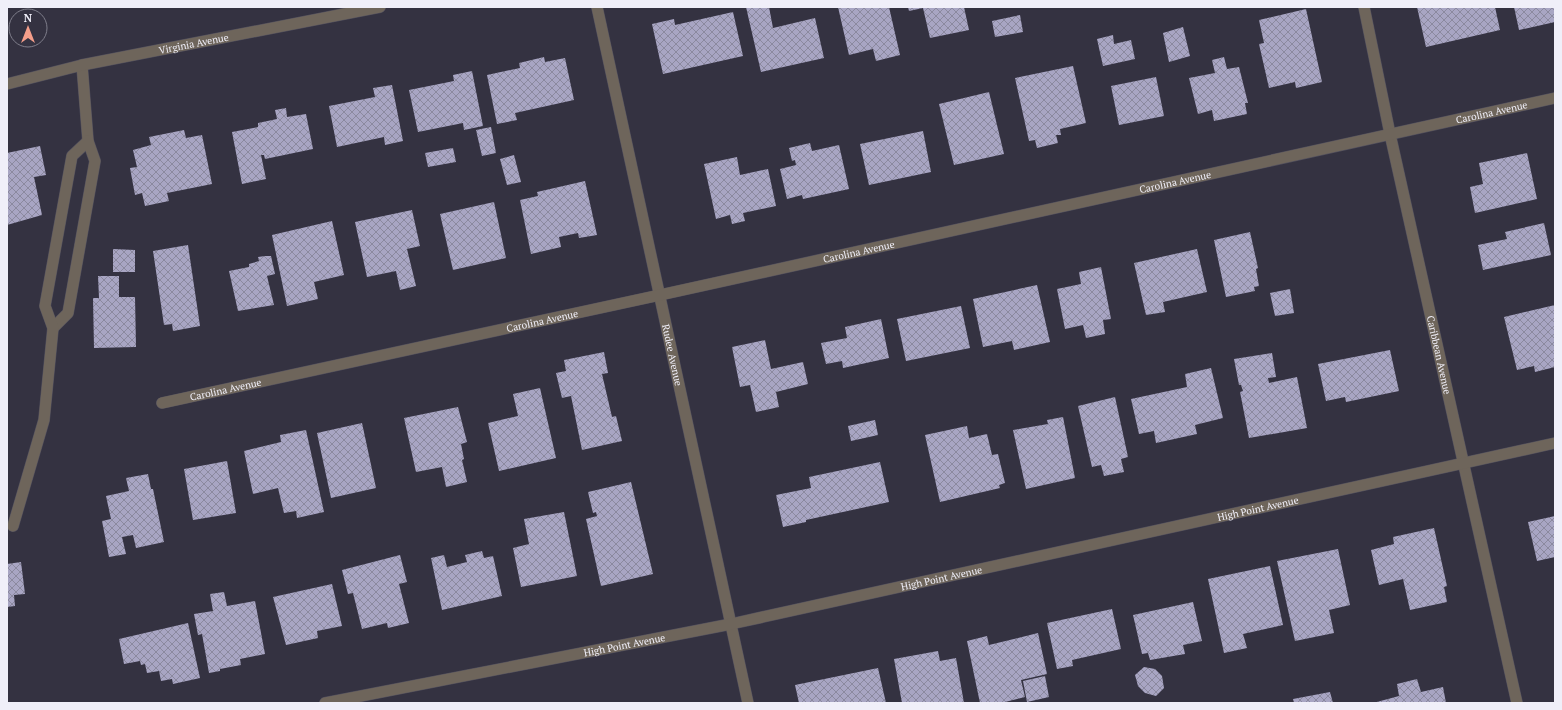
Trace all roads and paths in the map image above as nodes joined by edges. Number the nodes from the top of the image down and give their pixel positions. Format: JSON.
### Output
{"nodes":[{"id":1,"x":380,"y":7,"type":"edge"},
{"id":2,"x":597,"y":7,"type":"edge"},
{"id":3,"x":1364,"y":7,"type":"edge"},
{"id":4,"x":82,"y":65,"type":"junction"},
{"id":5,"x":7,"y":84,"type":"edge"},
{"id":6,"x":1555,"y":98,"type":"edge"},
{"id":7,"x":1390,"y":134,"type":"junction"},
{"id":8,"x":88,"y":141,"type":"junction"},
{"id":9,"x":660,"y":296,"type":"junction"},
{"id":10,"x":53,"y":328,"type":"junction"},
{"id":11,"x":162,"y":403,"type":"dead end"},
{"id":12,"x":1555,"y":443,"type":"edge"},
{"id":13,"x":1464,"y":463,"type":"junction"},
{"id":14,"x":13,"y":526,"type":"dead end"},
{"id":15,"x":730,"y":624,"type":"junction"},
{"id":16,"x":325,"y":703,"type":"edge"},
{"id":17,"x":748,"y":703,"type":"edge"},
{"id":18,"x":1517,"y":703,"type":"edge"}],
"edges":[{"from":1,"to":4,"type":"street","name":"Virginia Avenue"},
{"from":2,"to":9,"type":"street","name":"Rudee Avenue"},
{"from":3,"to":7,"type":"street","name":"Caribbean Avenue"},
{"from":4,"to":5,"type":"street","name":"Virginia Avenue"},
{"from":4,"to":8,"type":"street"},
{"from":6,"to":7,"type":"street","name":"Carolina Avenue"},
{"from":7,"to":9,"type":"street","name":"Carolina Avenue"},
{"from":7,"to":13,"type":"street","name":"Caribbean Avenue"},
{"from":8,"to":10,"type":"street"},
{"from":8,"to":10,"type":"street"},
{"from":9,"to":11,"type":"street","name":"Carolina Avenue"},
{"from":9,"to":15,"type":"street","name":"Rudee Avenue"},
{"from":10,"to":14,"type":"street"},
{"from":12,"to":13,"type":"street","name":"High Point Avenue"},
{"from":13,"to":15,"type":"street","name":"High Point Avenue"},
{"from":13,"to":18,"type":"street","name":"Caribbean Avenue"},
{"from":15,"to":16,"type":"street","name":"High Point Avenue"},
{"from":15,"to":17,"type":"street","name":"Rudee Avenue"}]}
